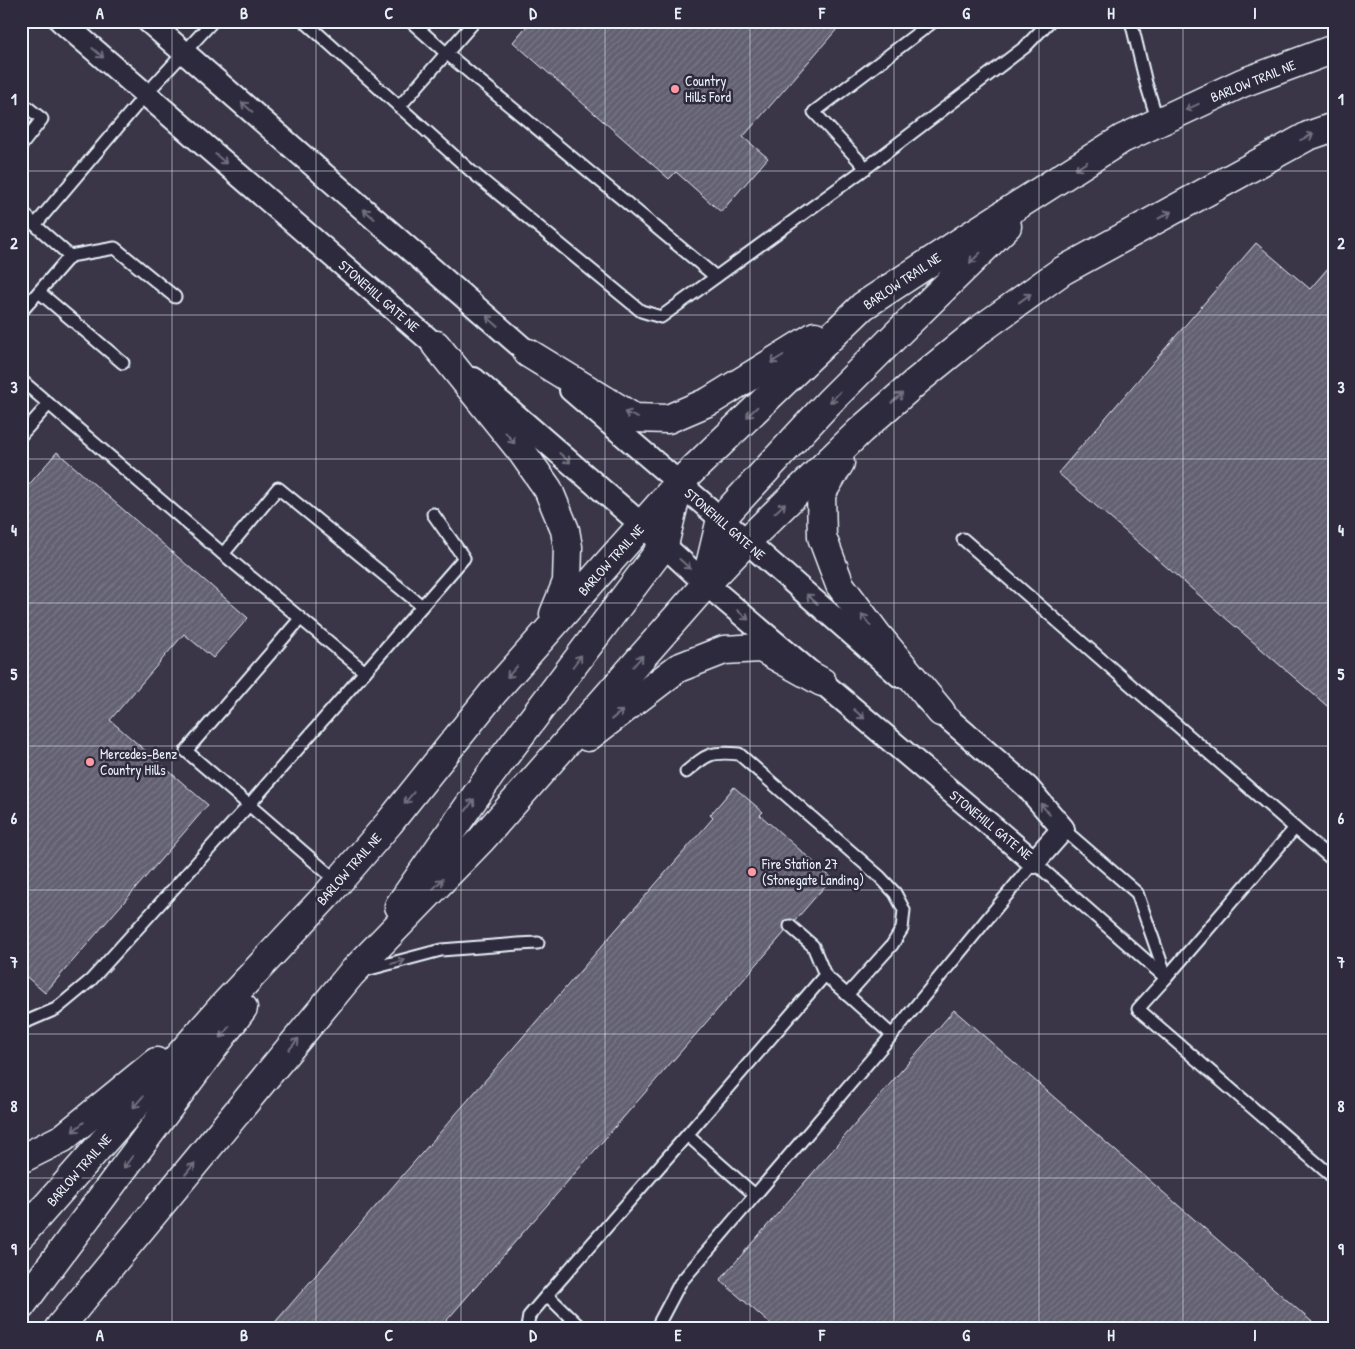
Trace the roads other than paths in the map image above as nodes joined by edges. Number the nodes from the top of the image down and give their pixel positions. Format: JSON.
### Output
{"nodes":[{"id":1,"x":61,"y":21,"type":"edge"},
{"id":2,"x":148,"y":21,"type":"edge"},
{"id":3,"x":213,"y":21,"type":"edge"},
{"id":4,"x":304,"y":21,"type":"edge"},
{"id":5,"x":410,"y":21,"type":"edge"},
{"id":6,"x":474,"y":21,"type":"edge"},
{"id":7,"x":934,"y":21,"type":"edge"},
{"id":8,"x":1131,"y":21,"type":"edge"},
{"id":9,"x":1046,"y":23,"type":"edge"},
{"id":10,"x":1334,"y":49,"type":"edge"},
{"id":11,"x":184,"y":53,"type":"junction"},
{"id":12,"x":446,"y":53,"type":"junction"},
{"id":13,"x":146,"y":94,"type":"junction"},
{"id":14,"x":21,"y":102,"type":"edge"},
{"id":15,"x":400,"y":107,"type":"junction"},
{"id":16,"x":1158,"y":122,"type":"junction"},
{"id":17,"x":1334,"y":127,"type":"edge"},
{"id":18,"x":21,"y":146,"type":"edge"},
{"id":19,"x":866,"y":168,"type":"junction"},
{"id":20,"x":1047,"y":187,"type":"junction"},
{"id":21,"x":21,"y":210,"type":"edge"},
{"id":22,"x":35,"y":225,"type":"junction"},
{"id":23,"x":70,"y":256,"type":"junction"},
{"id":24,"x":716,"y":277,"type":"junction"},
{"id":25,"x":39,"y":292,"type":"junction"},
{"id":26,"x":175,"y":297,"type":"dead end"},
{"id":27,"x":863,"y":306,"type":"junction"},
{"id":28,"x":21,"y":312,"type":"edge"},
{"id":29,"x":436,"y":345,"type":"junction"},
{"id":30,"x":528,"y":353,"type":"junction"},
{"id":31,"x":123,"y":363,"type":"dead end"},
{"id":32,"x":21,"y":380,"type":"edge"},
{"id":33,"x":49,"y":404,"type":"junction"},
{"id":34,"x":860,"y":430,"type":"junction"},
{"id":35,"x":21,"y":435,"type":"edge"},
{"id":36,"x":679,"y":483,"type":"junction"},
{"id":37,"x":433,"y":514,"type":"dead end"},
{"id":38,"x":721,"y":519,"type":"junction"},
{"id":39,"x":642,"y":525,"type":"junction"},
{"id":40,"x":963,"y":539,"type":"dead end"},
{"id":41,"x":746,"y":542,"type":"junction"},
{"id":42,"x":664,"y":545,"type":"junction"},
{"id":43,"x":223,"y":554,"type":"junction"},
{"id":44,"x":706,"y":584,"type":"junction"},
{"id":45,"x":422,"y":606,"type":"junction"},
{"id":46,"x":300,"y":618,"type":"junction"},
{"id":47,"x":545,"y":636,"type":"junction"},
{"id":48,"x":365,"y":672,"type":"junction"},
{"id":49,"x":822,"y":682,"type":"junction"},
{"id":50,"x":941,"y":712,"type":"junction"},
{"id":51,"x":686,"y":772,"type":"dead end"},
{"id":52,"x":537,"y":777,"type":"junction"},
{"id":53,"x":249,"y":805,"type":"junction"},
{"id":54,"x":1294,"y":828,"type":"junction"},
{"id":55,"x":1063,"y":829,"type":"junction"},
{"id":56,"x":1034,"y":862,"type":"junction"},
{"id":57,"x":1334,"y":862,"type":"edge"},
{"id":58,"x":333,"y":888,"type":"junction"},
{"id":59,"x":790,"y":926,"type":"dead end"},
{"id":60,"x":538,"y":943,"type":"dead end"},
{"id":61,"x":351,"y":974,"type":"junction"},
{"id":62,"x":825,"y":975,"type":"junction"},
{"id":63,"x":1166,"y":978,"type":"junction"},
{"id":64,"x":847,"y":995,"type":"junction"},
{"id":65,"x":223,"y":1006,"type":"junction"},
{"id":66,"x":21,"y":1020,"type":"edge"},
{"id":67,"x":892,"y":1035,"type":"junction"},
{"id":68,"x":687,"y":1135,"type":"junction"},
{"id":69,"x":21,"y":1159,"type":"edge"},
{"id":70,"x":1334,"y":1178,"type":"edge"},
{"id":71,"x":755,"y":1195,"type":"junction"},
{"id":72,"x":167,"y":1197,"type":"junction"},
{"id":73,"x":21,"y":1235,"type":"edge"},
{"id":74,"x":547,"y":1295,"type":"junction"},
{"id":75,"x":21,"y":1306,"type":"edge"},
{"id":76,"x":59,"y":1328,"type":"edge"},
{"id":77,"x":87,"y":1328,"type":"edge"},
{"id":78,"x":527,"y":1328,"type":"edge"},
{"id":79,"x":582,"y":1328,"type":"edge"},
{"id":80,"x":659,"y":1328,"type":"edge"}],
"edges":[{"from":1,"to":13,"type":"street","name":"STONEHILL GATE NE","one_way":true},
{"from":2,"to":11,"type":"street","name":"STONEHILL GATE NE"},
{"from":3,"to":11,"type":"lane"},
{"from":4,"to":15,"type":"lane"},
{"from":5,"to":12,"type":"lane"},
{"from":6,"to":12,"type":"lane"},
{"from":7,"to":19,"type":"lane"},
{"from":8,"to":16,"type":"lane"},
{"from":9,"to":19,"type":"lane"},
{"from":10,"to":16,"type":"main road","name":"BARLOW TRAIL NE","one_way":true},
{"from":11,"to":13,"type":"lane"},
{"from":30,"to":11,"type":"street","name":"STONEHILL GATE NE","one_way":true},
{"from":12,"to":15,"type":"lane"},
{"from":12,"to":24,"type":"lane"},
{"from":13,"to":22,"type":"lane"},
{"from":13,"to":29,"type":"street","name":"STONEHILL GATE NE","one_way":true},
{"from":14,"to":18,"type":"lane"},
{"from":15,"to":24,"type":"lane"},
{"from":16,"to":20,"type":"main road","name":"BARLOW TRAIL NE","one_way":true},
{"from":34,"to":17,"type":"main road","one_way":true},
{"from":19,"to":24,"type":"lane"},
{"from":20,"to":27,"type":"main road","name":"BARLOW TRAIL NE"},
{"from":20,"to":38,"type":"main road","one_way":true},
{"from":21,"to":22,"type":"lane"},
{"from":22,"to":23,"type":"lane"},
{"from":23,"to":25,"type":"lane"},
{"from":23,"to":26,"type":"lane"},
{"from":25,"to":28,"type":"lane"},
{"from":25,"to":31,"type":"lane"},
{"from":27,"to":30,"type":"main road","one_way":true},
{"from":27,"to":36,"type":"main road","name":"BARLOW TRAIL NE","one_way":true},
{"from":29,"to":39,"type":"street","name":"STONEHILL GATE NE","one_way":true},
{"from":29,"to":47,"type":"main road","one_way":true},
{"from":30,"to":36,"type":"street","name":"STONEHILL GATE NE"},
{"from":32,"to":33,"type":"lane"},
{"from":33,"to":35,"type":"lane"},
{"from":33,"to":43,"type":"lane"},
{"from":41,"to":34,"type":"main road","one_way":true},
{"from":50,"to":34,"type":"main road","one_way":true},
{"from":36,"to":38,"type":"street","name":"STONEHILL GATE NE"},
{"from":36,"to":39,"type":"main road","name":"BARLOW TRAIL NE"},
{"from":36,"to":42,"type":"main road"},
{"from":37,"to":45,"type":"lane"},
{"from":38,"to":41,"type":"street","name":"STONEHILL GATE NE"},
{"from":38,"to":44,"type":"main road"},
{"from":39,"to":42,"type":"street","name":"STONEHILL GATE NE"},
{"from":39,"to":47,"type":"main road","name":"BARLOW TRAIL NE"},
{"from":40,"to":54,"type":"lane"},
{"from":41,"to":44,"type":"main road"},
{"from":50,"to":41,"type":"street","name":"STONEHILL GATE NE","one_way":true},
{"from":42,"to":44,"type":"street","name":"STONEHILL GATE NE","one_way":true},
{"from":61,"to":42,"type":"main road","one_way":true},
{"from":43,"to":45,"type":"lane"},
{"from":43,"to":46,"type":"lane"},
{"from":44,"to":49,"type":"street","name":"STONEHILL GATE NE","one_way":true},
{"from":52,"to":44,"type":"main road","one_way":true},
{"from":45,"to":48,"type":"lane"},
{"from":46,"to":48,"type":"lane"},
{"from":46,"to":53,"type":"lane"},
{"from":47,"to":58,"type":"main road","name":"BARLOW TRAIL NE","one_way":true},
{"from":48,"to":53,"type":"lane"},
{"from":52,"to":49,"type":"main road","one_way":true},
{"from":49,"to":56,"type":"street","name":"STONEHILL GATE NE","one_way":true},
{"from":55,"to":50,"type":"street","name":"STONEHILL GATE NE","one_way":true},
{"from":51,"to":64,"type":"lane"},
{"from":61,"to":52,"type":"main road","one_way":true},
{"from":53,"to":58,"type":"lane"},
{"from":53,"to":66,"type":"lane"},
{"from":54,"to":57,"type":"lane"},
{"from":54,"to":63,"type":"lane"},
{"from":55,"to":56,"type":"street","name":"STONEHILL GATE NE"},
{"from":55,"to":63,"type":"lane"},
{"from":56,"to":63,"type":"lane"},
{"from":56,"to":67,"type":"lane"},
{"from":58,"to":65,"type":"main road","name":"BARLOW TRAIL NE"},
{"from":58,"to":75,"type":"main road","one_way":true},
{"from":59,"to":62,"type":"lane"},
{"from":61,"to":60,"type":"lane","one_way":true},
{"from":72,"to":61,"type":"main road","one_way":true},
{"from":62,"to":64,"type":"lane"},
{"from":62,"to":68,"type":"lane"},
{"from":63,"to":70,"type":"lane"},
{"from":64,"to":67,"type":"lane"},
{"from":65,"to":69,"type":"main road","one_way":true},
{"from":65,"to":73,"type":"main road","name":"BARLOW TRAIL NE","one_way":true},
{"from":67,"to":71,"type":"lane"},
{"from":68,"to":71,"type":"lane"},
{"from":68,"to":74,"type":"lane"},
{"from":71,"to":80,"type":"lane"},
{"from":72,"to":76,"type":"main road"},
{"from":72,"to":77,"type":"main road"},
{"from":74,"to":78,"type":"lane"},
{"from":74,"to":79,"type":"lane"}]}
